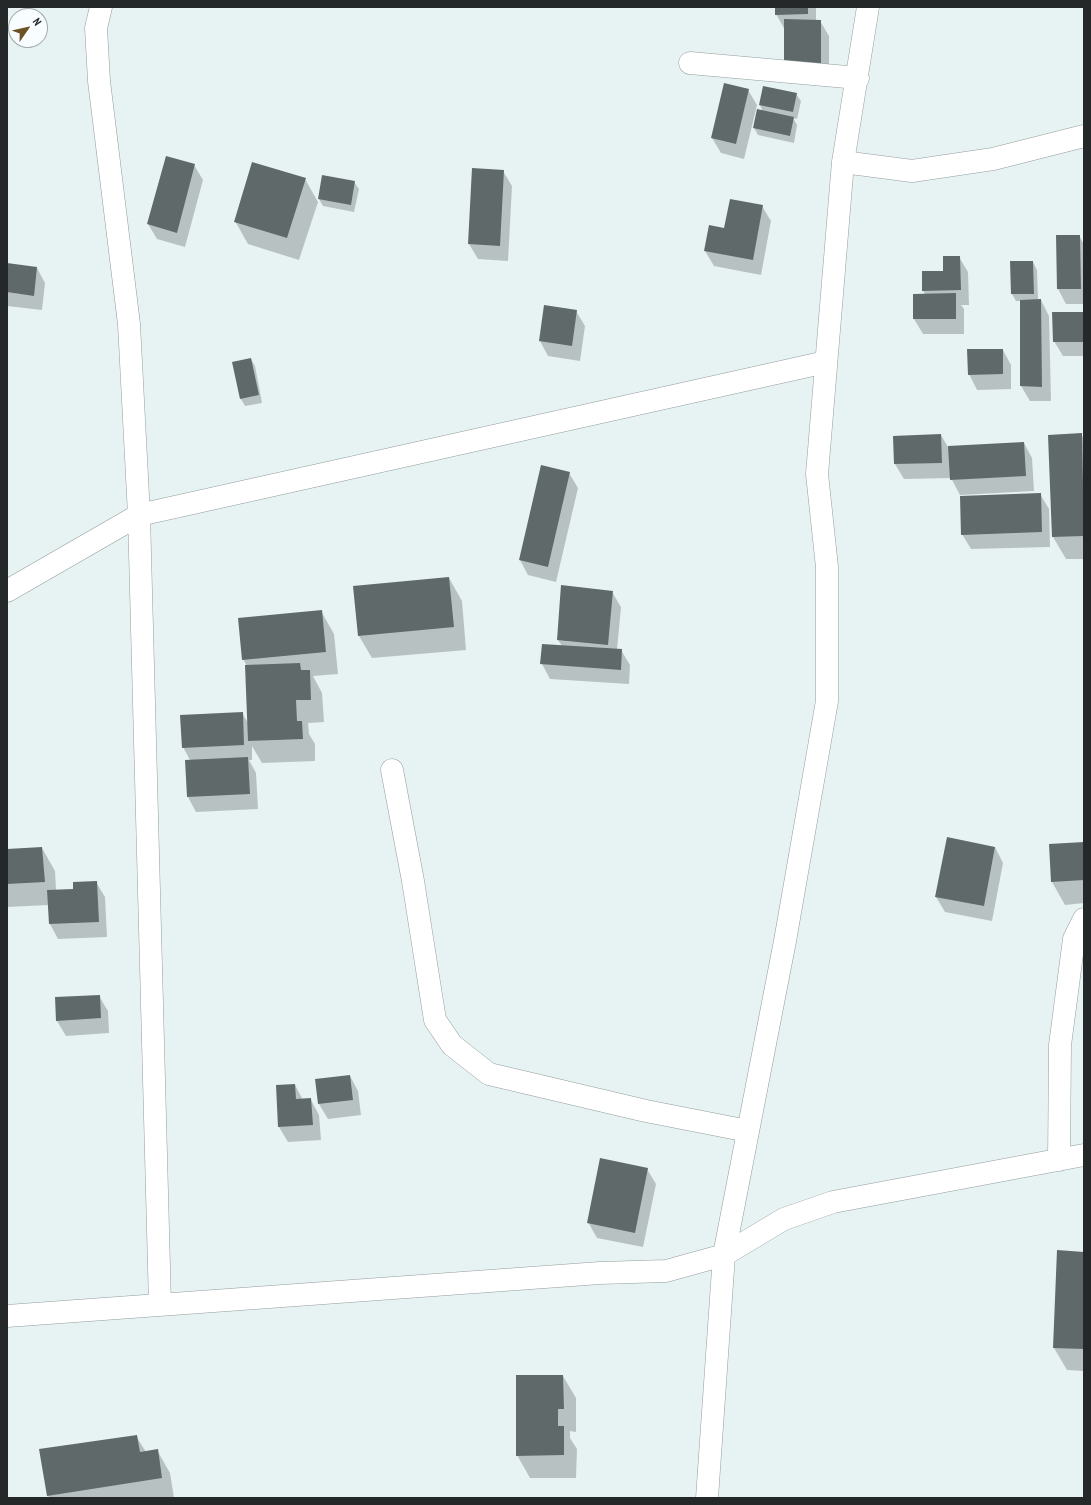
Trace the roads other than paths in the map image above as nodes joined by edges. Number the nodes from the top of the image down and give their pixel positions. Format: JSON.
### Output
{"nodes":[{"id":1,"x":102,"y":7,"type":"edge"},
{"id":2,"x":868,"y":7,"type":"edge"},
{"id":3,"x":690,"y":63,"type":"dead end"},
{"id":4,"x":858,"y":78,"type":"junction"},
{"id":5,"x":1084,"y":136,"type":"edge"},
{"id":6,"x":843,"y":162,"type":"junction"},
{"id":7,"x":826,"y":362,"type":"junction"},
{"id":8,"x":139,"y":515,"type":"junction"},
{"id":9,"x":7,"y":591,"type":"edge"},
{"id":10,"x":392,"y":770,"type":"dead end"},
{"id":11,"x":1084,"y":919,"type":"edge"},
{"id":12,"x":748,"y":1130,"type":"junction"},
{"id":13,"x":1084,"y":1155,"type":"edge"},
{"id":14,"x":1059,"y":1160,"type":"junction"},
{"id":15,"x":724,"y":1255,"type":"junction"},
{"id":16,"x":160,"y":1305,"type":"junction"},
{"id":17,"x":31,"y":1313,"type":"junction"},
{"id":18,"x":7,"y":1316,"type":"edge"},
{"id":19,"x":7,"y":1323,"type":"edge"},
{"id":20,"x":707,"y":1498,"type":"edge"}],
"edges":[{"from":1,"to":8,"type":"street"},
{"from":2,"to":4,"type":"street"},
{"from":3,"to":4,"type":"street"},
{"from":4,"to":6,"type":"street"},
{"from":5,"to":6,"type":"street"},
{"from":6,"to":7,"type":"street"},
{"from":7,"to":8,"type":"street"},
{"from":7,"to":12,"type":"street"},
{"from":8,"to":9,"type":"street"},
{"from":8,"to":16,"type":"street"},
{"from":10,"to":12,"type":"street"},
{"from":11,"to":14,"type":"street"},
{"from":12,"to":15,"type":"street"},
{"from":13,"to":14,"type":"street"},
{"from":14,"to":15,"type":"street"},
{"from":15,"to":16,"type":"street"},
{"from":15,"to":20,"type":"street"},
{"from":16,"to":17,"type":"street"},
{"from":17,"to":18,"type":"street"},
{"from":17,"to":19,"type":"street"}]}
